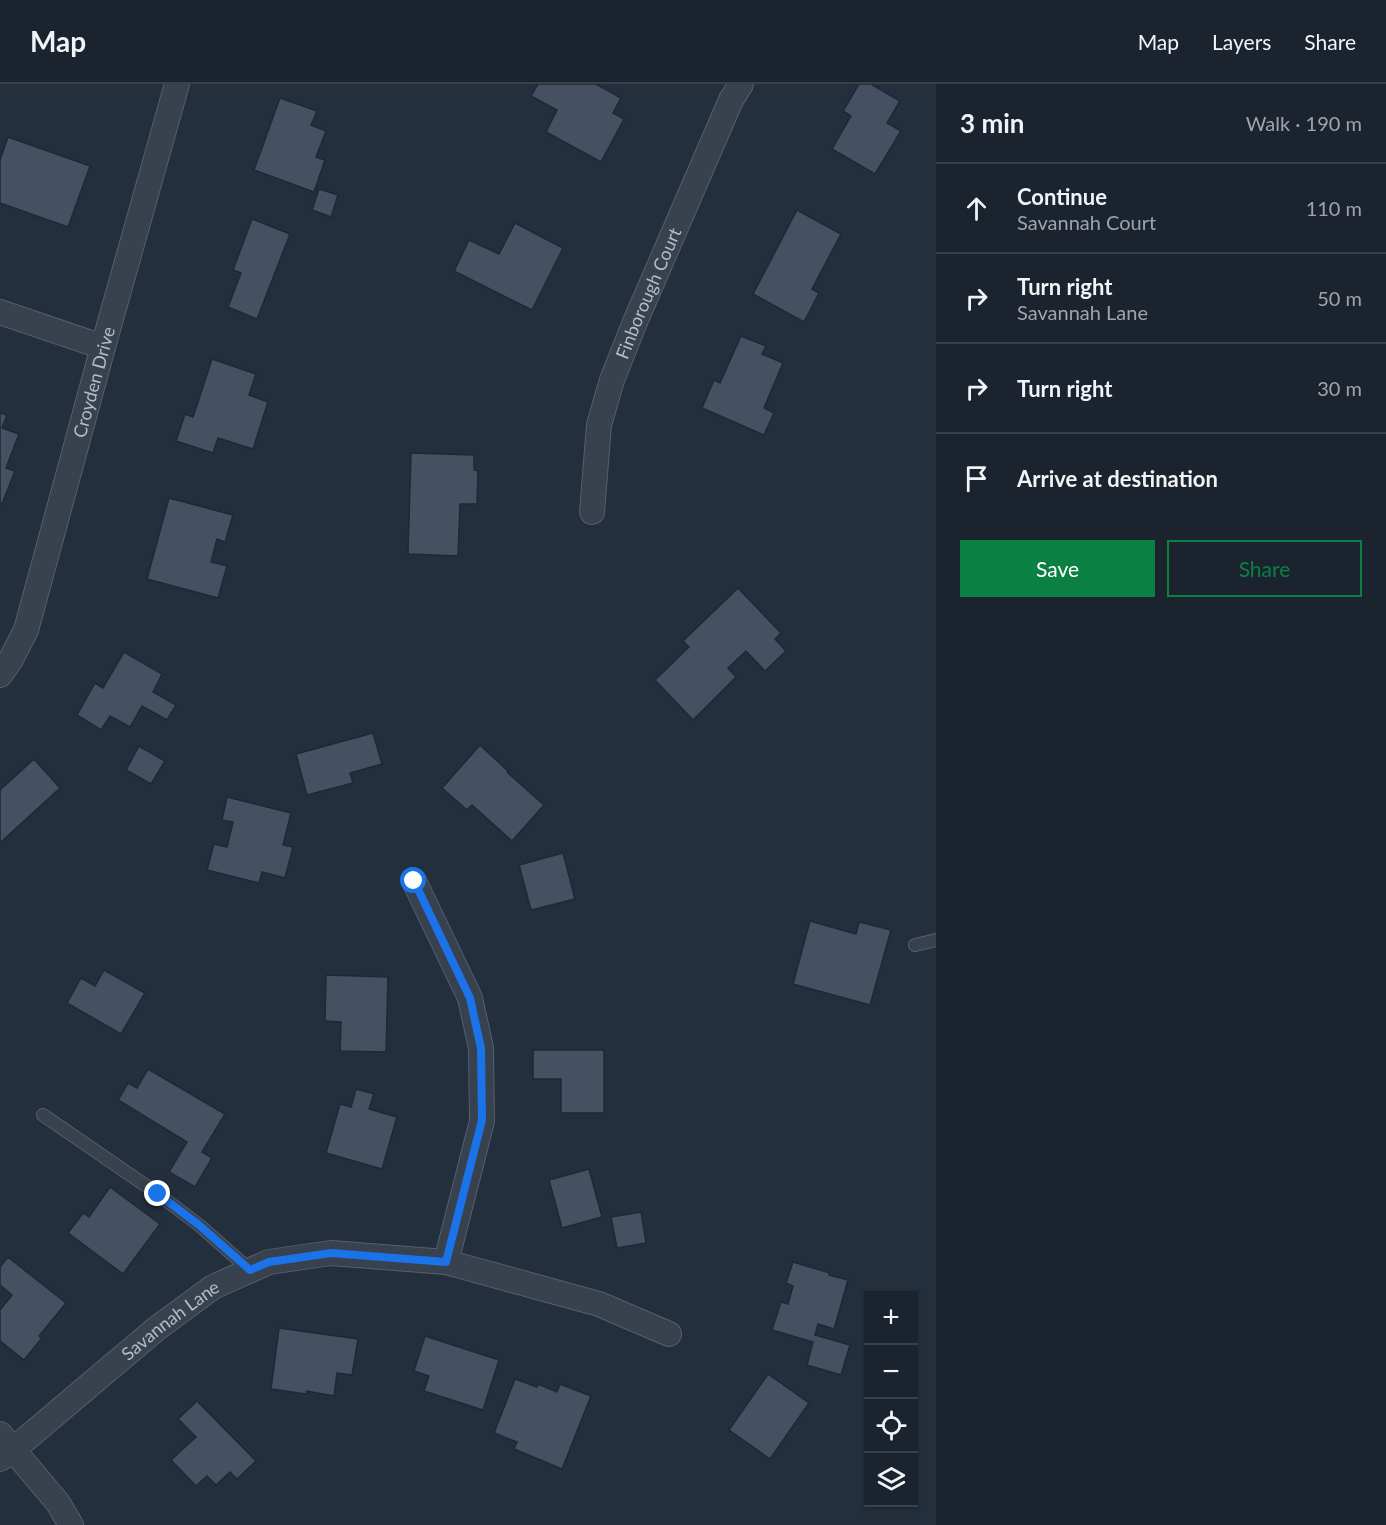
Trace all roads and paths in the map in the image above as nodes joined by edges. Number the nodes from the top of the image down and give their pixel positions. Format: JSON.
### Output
{"nodes":[{"id":1,"x":177,"y":84,"type":"edge"},
{"id":2,"x":741,"y":84,"type":"edge"},
{"id":3,"x":0,"y":312,"type":"edge"},
{"id":4,"x":103,"y":347,"type":"junction"},
{"id":5,"x":592,"y":512,"type":"dead end"},
{"id":6,"x":0,"y":675,"type":"edge"},
{"id":7,"x":414,"y":881,"type":"dead end"},
{"id":8,"x":936,"y":940,"type":"edge"},
{"id":9,"x":915,"y":945,"type":"dead end"},
{"id":10,"x":43,"y":1115,"type":"dead end"},
{"id":11,"x":446,"y":1262,"type":"junction"},
{"id":12,"x":250,"y":1270,"type":"junction"},
{"id":13,"x":669,"y":1334,"type":"dead end"},
{"id":14,"x":5,"y":1447,"type":"edge"},
{"id":15,"x":71,"y":1525,"type":"edge"}],
"edges":[{"from":1,"to":4,"type":"street","name":"Croyden Drive"},
{"from":2,"to":5,"type":"street","name":"Finborough Court"},
{"from":3,"to":4,"type":"street"},
{"from":4,"to":6,"type":"street","name":"Croyden Drive"},
{"from":7,"to":11,"type":"street"},
{"from":8,"to":9,"type":"lane"},
{"from":10,"to":12,"type":"lane"},
{"from":11,"to":12,"type":"street","name":"Savannah Lane"},
{"from":11,"to":13,"type":"street","name":"Savannah Lane"},
{"from":12,"to":14,"type":"street","name":"Savannah Lane"},
{"from":14,"to":15,"type":"street"}]}
